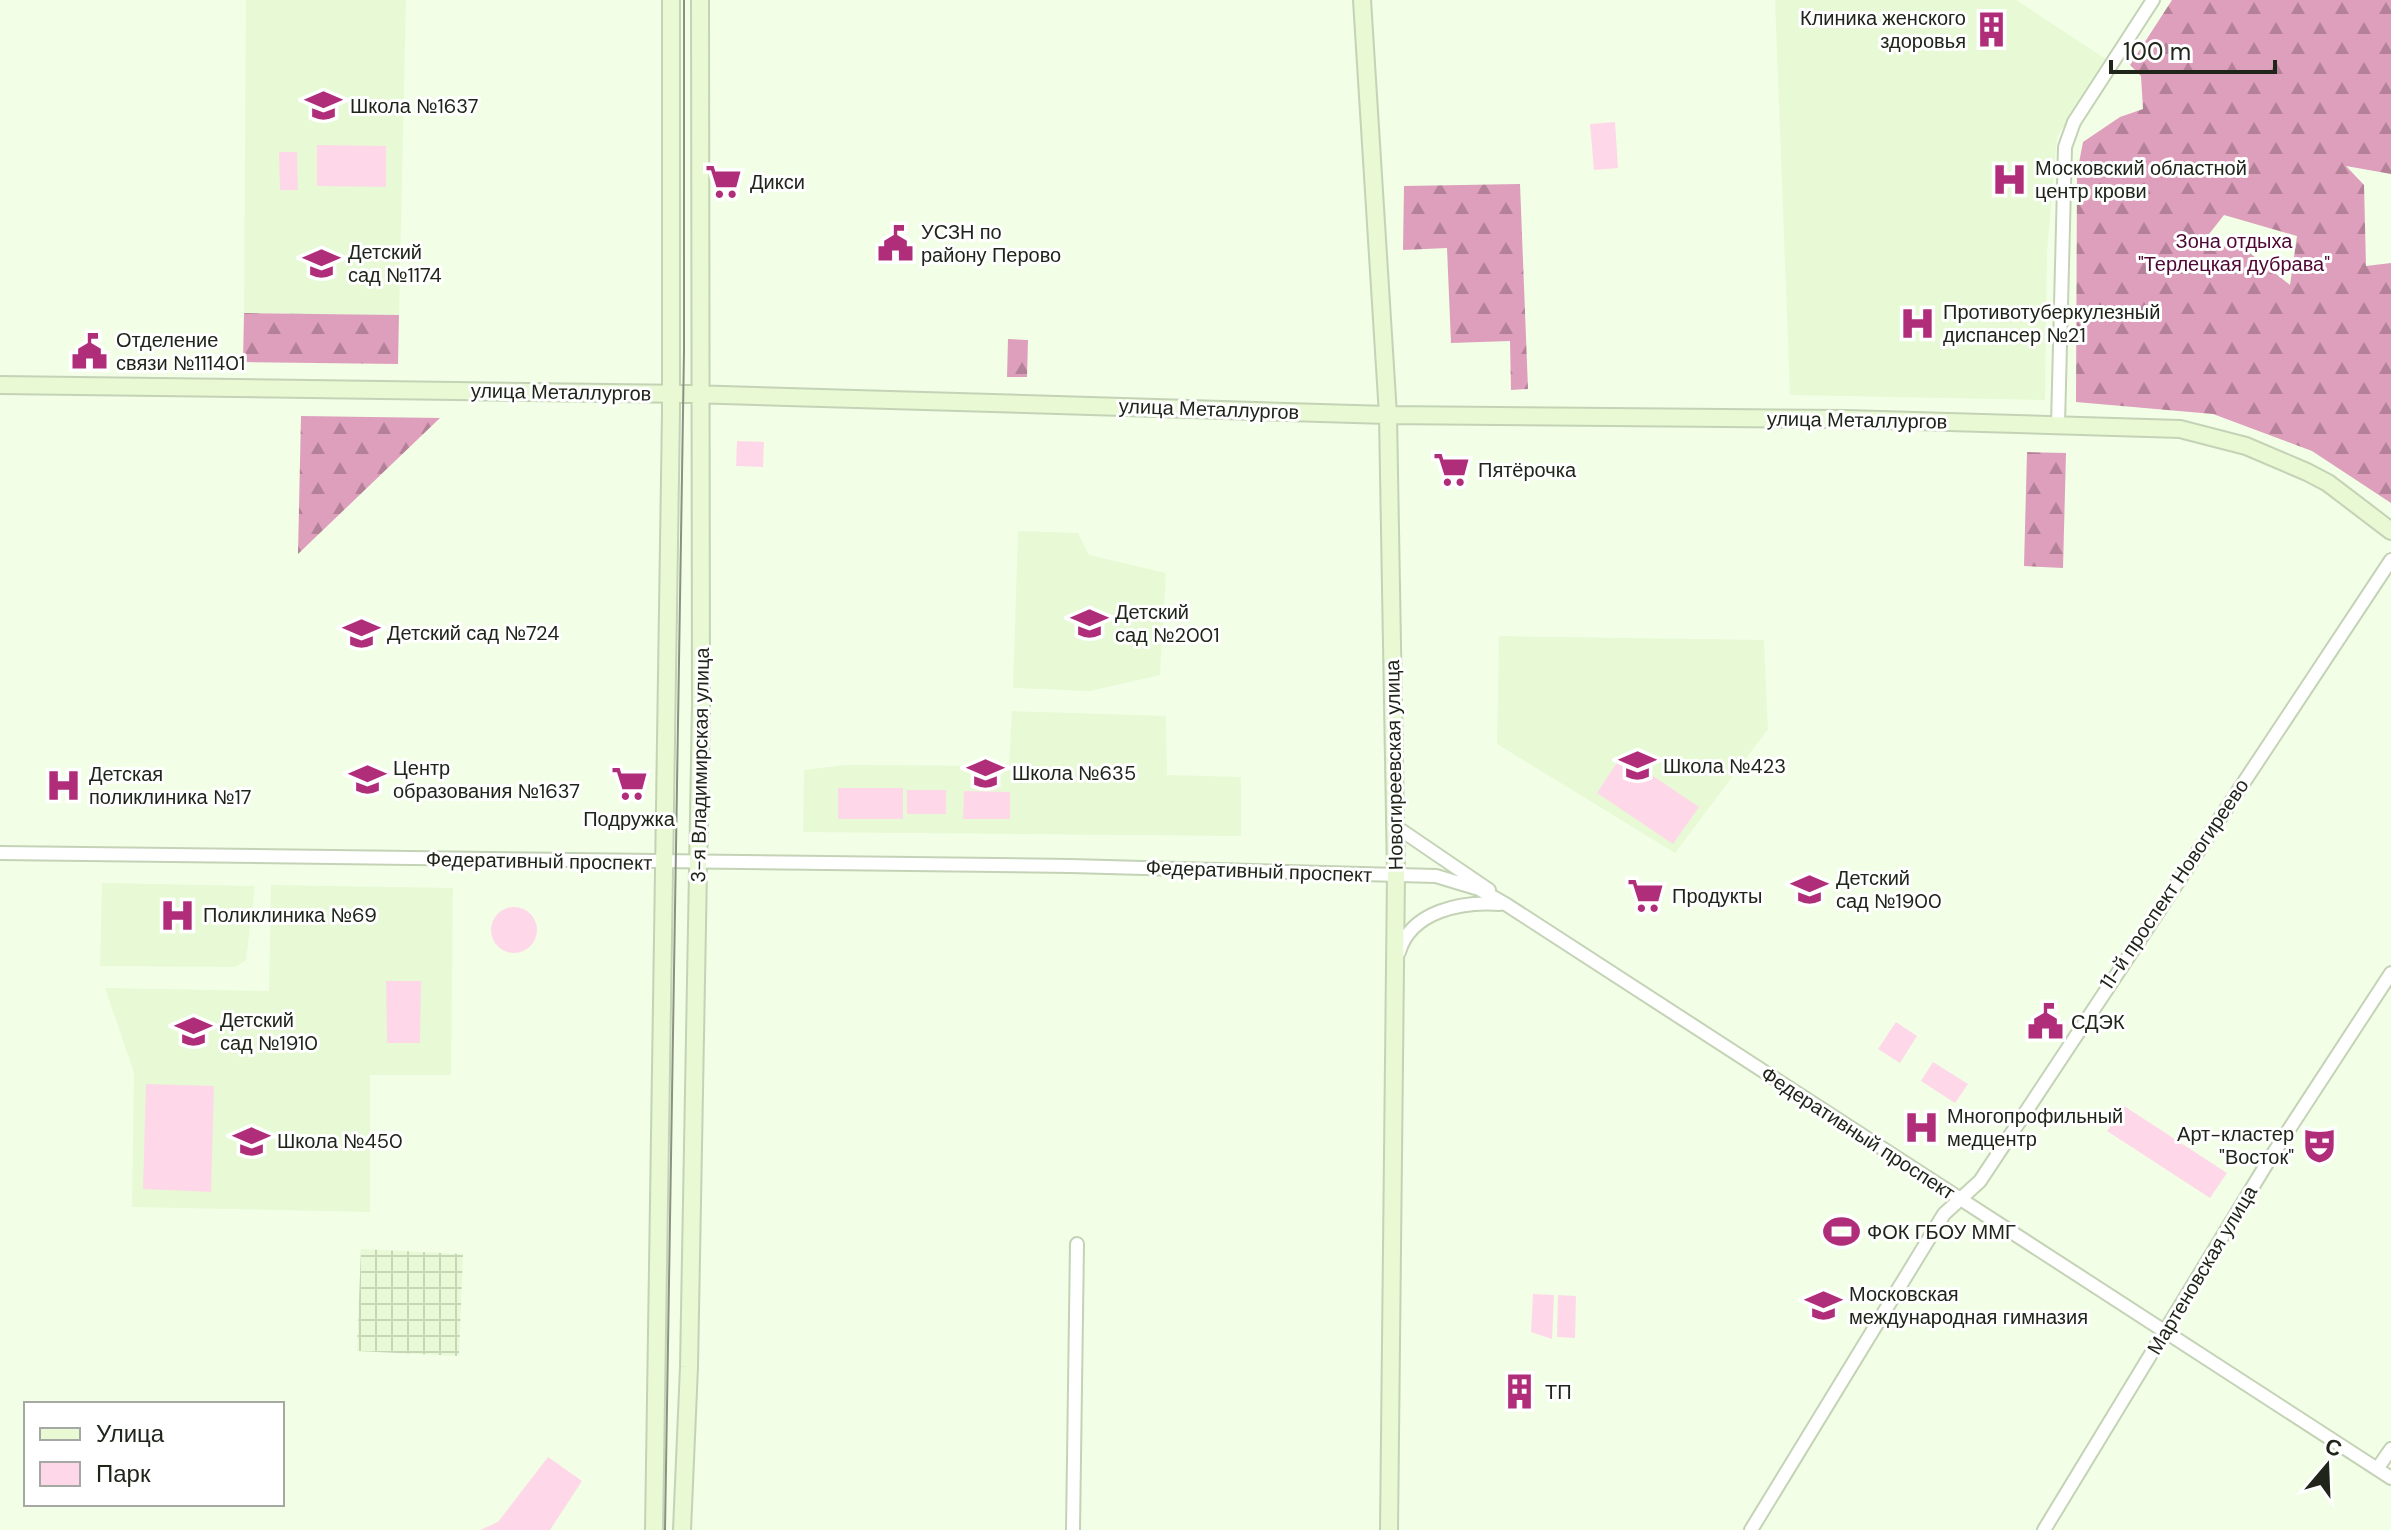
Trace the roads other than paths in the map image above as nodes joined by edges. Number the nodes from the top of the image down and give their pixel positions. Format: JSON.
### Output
{"nodes":[{"id":1,"x":671,"y":0,"type":"edge"},
{"id":2,"x":700,"y":0,"type":"edge"},
{"id":3,"x":1362,"y":0,"type":"edge"},
{"id":4,"x":2153,"y":0,"type":"edge"},
{"id":5,"x":0,"y":385,"type":"edge"},
{"id":6,"x":671,"y":394,"type":"junction"},
{"id":7,"x":700,"y":394,"type":"junction"},
{"id":8,"x":1388,"y":415,"type":"junction"},
{"id":9,"x":2058,"y":424,"type":"junction"},
{"id":10,"x":2391,"y":531,"type":"edge"},
{"id":11,"x":2391,"y":560,"type":"edge"},
{"id":12,"x":1395,"y":826,"type":"junction"},
{"id":13,"x":0,"y":853,"type":"edge"},
{"id":14,"x":664,"y":862,"type":"junction"},
{"id":15,"x":699,"y":862,"type":"junction"},
{"id":16,"x":1396,"y":874,"type":"junction"},
{"id":17,"x":1507,"y":905,"type":"junction"},
{"id":18,"x":1396,"y":963,"type":"junction"},
{"id":19,"x":2391,"y":973,"type":"edge"},
{"id":20,"x":1960,"y":1199,"type":"junction"},
{"id":21,"x":1077,"y":1244,"type":"dead end"},
{"id":22,"x":2166,"y":1332,"type":"junction"},
{"id":23,"x":2391,"y":1449,"type":"edge"},
{"id":24,"x":2377,"y":1469,"type":"junction"},
{"id":25,"x":2391,"y":1478,"type":"edge"},
{"id":26,"x":654,"y":1530,"type":"edge"},
{"id":27,"x":682,"y":1530,"type":"edge"},
{"id":28,"x":1073,"y":1530,"type":"edge"},
{"id":29,"x":1389,"y":1530,"type":"edge"},
{"id":30,"x":1751,"y":1530,"type":"edge"},
{"id":31,"x":2044,"y":1530,"type":"edge"}],
"edges":[{"from":1,"to":6,"type":"street","name":"3-я Владимирская улица"},
{"from":2,"to":7,"type":"street","name":"3-я Владимирская улица"},
{"from":3,"to":8,"type":"street","name":"Новогиреевская улица"},
{"from":4,"to":9,"type":"street"},
{"from":5,"to":6,"type":"street","name":"улица Металлургов"},
{"from":6,"to":7,"type":"street","name":"улица Металлургов"},
{"from":6,"to":14,"type":"street","name":"3-я Владимирская улица"},
{"from":7,"to":8,"type":"street","name":"улица Металлургов"},
{"from":7,"to":15,"type":"street","name":"3-я Владимирская улица"},
{"from":8,"to":9,"type":"street","name":"улица Металлургов"},
{"from":8,"to":12,"type":"street","name":"Новогиреевская улица"},
{"from":9,"to":10,"type":"street","name":"улица Металлургов"},
{"from":11,"to":20,"type":"street","name":"11-й проспект Новогиреево"},
{"from":12,"to":16,"type":"street","name":"Новогиреевская улица"},
{"from":12,"to":17,"type":"street"},
{"from":13,"to":14,"type":"street","name":"Федеративный проспект"},
{"from":14,"to":15,"type":"street","name":"Федеративный проспект"},
{"from":14,"to":26,"type":"street","name":"3-я Владимирская улица"},
{"from":15,"to":16,"type":"street","name":"Федеративный проспект"},
{"from":15,"to":27,"type":"street","name":"3-я Владимирская улица"},
{"from":16,"to":17,"type":"street","name":"Федеративный проспект"},
{"from":16,"to":18,"type":"street","name":"Новогиреевская улица"},
{"from":17,"to":18,"type":"street"},
{"from":17,"to":20,"type":"street","name":"Федеративный проспект"},
{"from":18,"to":29,"type":"street","name":"Новогиреевская улица"},
{"from":19,"to":22,"type":"street","name":"Мартеновская улица"},
{"from":20,"to":22,"type":"street","name":"Федеративный проспект"},
{"from":20,"to":30,"type":"street","name":"11-й проспект Новогиреево"},
{"from":21,"to":28,"type":"street"},
{"from":22,"to":24,"type":"street","name":"Федеративный проспект"},
{"from":22,"to":31,"type":"street","name":"Мартеновская улица"},
{"from":23,"to":24,"type":"street"},
{"from":24,"to":25,"type":"street","name":"Федеративный проспект"}]}
